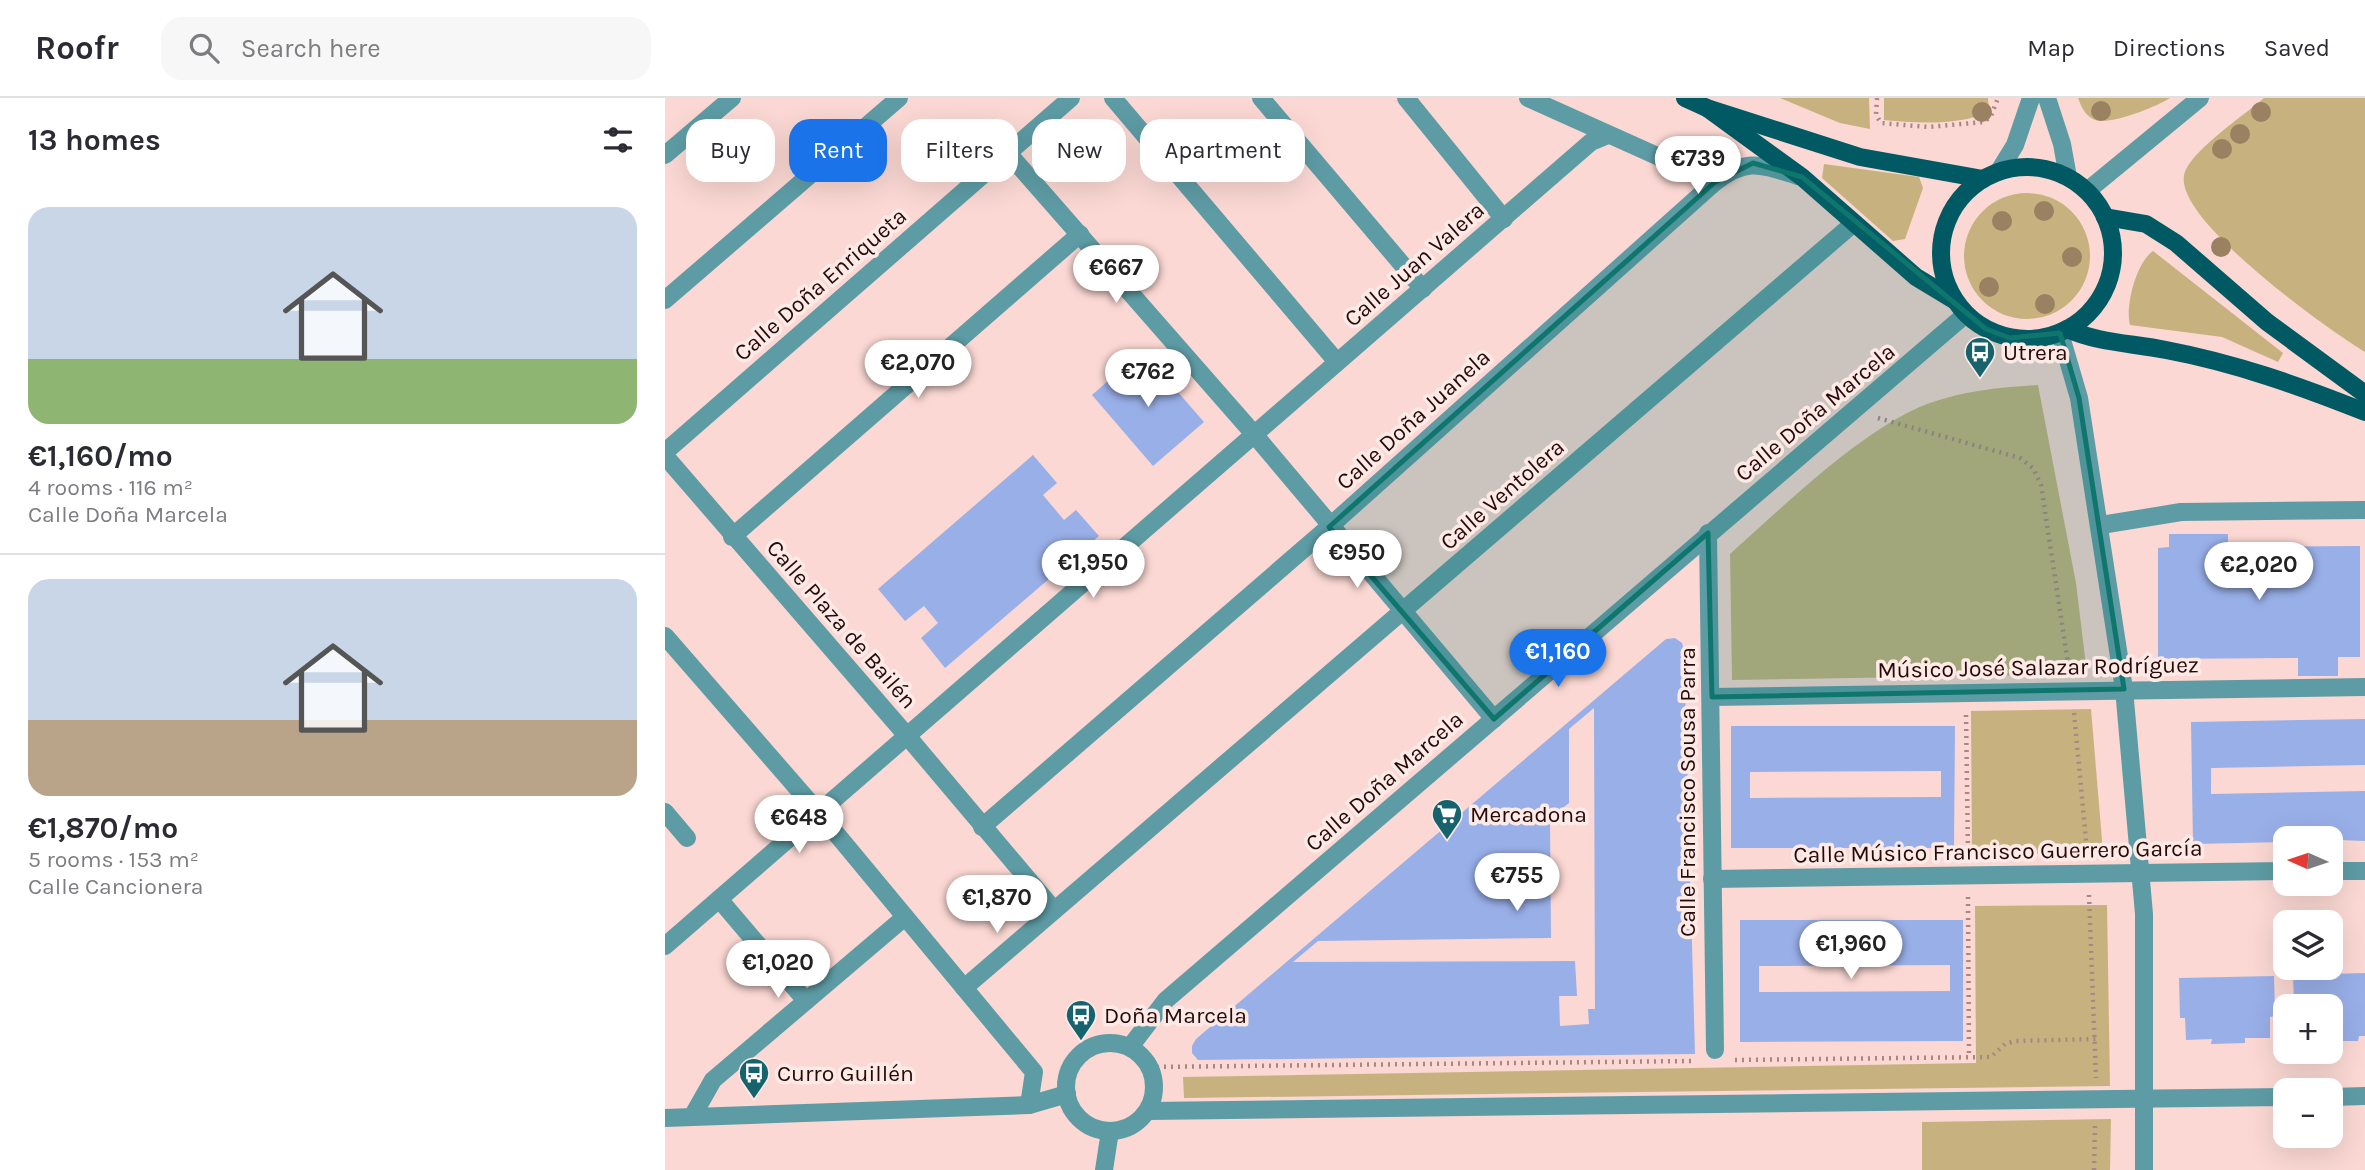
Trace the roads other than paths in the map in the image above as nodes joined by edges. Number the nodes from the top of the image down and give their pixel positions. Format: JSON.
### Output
{"nodes":[{"id":1,"x":732,"y":98,"type":"edge"},
{"id":2,"x":899,"y":98,"type":"edge"},
{"id":3,"x":1071,"y":98,"type":"edge"},
{"id":4,"x":1113,"y":98,"type":"edge"},
{"id":5,"x":1261,"y":98,"type":"edge"},
{"id":6,"x":1406,"y":98,"type":"edge"},
{"id":7,"x":1528,"y":98,"type":"edge"},
{"id":8,"x":1685,"y":98,"type":"edge"},
{"id":9,"x":2031,"y":98,"type":"edge"},
{"id":10,"x":2047,"y":98,"type":"edge"},
{"id":11,"x":2200,"y":98,"type":"edge"},
{"id":12,"x":1707,"y":108,"type":"junction"},
{"id":13,"x":1608,"y":135,"type":"junction"},
{"id":14,"x":1018,"y":143,"type":"edge"},
{"id":15,"x":665,"y":155,"type":"edge"},
{"id":16,"x":1018,"y":164,"type":"edge"},
{"id":17,"x":2000,"y":171,"type":"junction"},
{"id":18,"x":1802,"y":177,"type":"junction"},
{"id":19,"x":2068,"y":177,"type":"junction"},
{"id":20,"x":1983,"y":178,"type":"junction"},
{"id":21,"x":973,"y":182,"type":"edge"},
{"id":22,"x":1715,"y":182,"type":"junction"},
{"id":23,"x":2087,"y":191,"type":"junction"},
{"id":24,"x":2105,"y":217,"type":"junction"},
{"id":25,"x":1504,"y":219,"type":"junction"},
{"id":26,"x":1854,"y":223,"type":"junction"},
{"id":27,"x":1080,"y":234,"type":"junction"},
{"id":28,"x":1423,"y":289,"type":"junction"},
{"id":29,"x":665,"y":300,"type":"edge"},
{"id":30,"x":1954,"y":300,"type":"junction"},
{"id":31,"x":1966,"y":314,"type":"junction"},
{"id":32,"x":2063,"y":331,"type":"junction"},
{"id":33,"x":1337,"y":362,"type":"junction"},
{"id":34,"x":2365,"y":394,"type":"edge"},
{"id":35,"x":2365,"y":412,"type":"edge"},
{"id":36,"x":1253,"y":433,"type":"junction"},
{"id":37,"x":665,"y":454,"type":"edge"},
{"id":38,"x":2365,"y":510,"type":"edge"},
{"id":39,"x":2101,"y":525,"type":"junction"},
{"id":40,"x":1329,"y":527,"type":"junction"},
{"id":41,"x":1708,"y":533,"type":"junction"},
{"id":42,"x":732,"y":537,"type":"junction"},
{"id":43,"x":1401,"y":613,"type":"junction"},
{"id":44,"x":665,"y":636,"type":"edge"},
{"id":45,"x":2365,"y":687,"type":"edge"},
{"id":46,"x":2125,"y":690,"type":"junction"},
{"id":47,"x":1712,"y":697,"type":"junction"},
{"id":48,"x":1494,"y":719,"type":"junction"},
{"id":49,"x":908,"y":737,"type":"junction"},
{"id":50,"x":665,"y":812,"type":"edge"},
{"id":51,"x":818,"y":813,"type":"junction"},
{"id":52,"x":982,"y":827,"type":"junction"},
{"id":53,"x":687,"y":838,"type":"dead end"},
{"id":54,"x":2343,"y":871,"type":"edge"},
{"id":55,"x":2365,"y":871,"type":"edge"},
{"id":56,"x":2273,"y":872,"type":"edge"},
{"id":57,"x":2141,"y":873,"type":"junction"},
{"id":58,"x":1712,"y":879,"type":"junction"},
{"id":59,"x":719,"y":899,"type":"junction"},
{"id":60,"x":1054,"y":911,"type":"junction"},
{"id":61,"x":905,"y":917,"type":"junction"},
{"id":62,"x":665,"y":946,"type":"edge"},
{"id":63,"x":964,"y":988,"type":"junction"},
{"id":64,"x":806,"y":1001,"type":"junction"},
{"id":65,"x":1130,"y":1047,"type":"junction"},
{"id":66,"x":1715,"y":1057,"type":"road end"},
{"id":67,"x":1067,"y":1094,"type":"junction"},
{"id":68,"x":2365,"y":1096,"type":"edge"},
{"id":69,"x":2273,"y":1097,"type":"edge"},
{"id":70,"x":2343,"y":1097,"type":"edge"},
{"id":71,"x":2145,"y":1098,"type":"junction"},
{"id":72,"x":1029,"y":1105,"type":"junction"},
{"id":73,"x":1148,"y":1111,"type":"junction"},
{"id":74,"x":692,"y":1117,"type":"junction"},
{"id":75,"x":665,"y":1118,"type":"edge"},
{"id":76,"x":1109,"y":1131,"type":"junction"},
{"id":77,"x":1104,"y":1170,"type":"edge"},
{"id":78,"x":2144,"y":1170,"type":"edge"}],
"edges":[{"from":1,"to":15,"type":"street"},
{"from":2,"to":29,"type":"street"},
{"from":3,"to":14,"type":"street","name":"Calle Doña Enriqueta"},
{"from":4,"to":33,"type":"street"},
{"from":5,"to":28,"type":"street"},
{"from":6,"to":25,"type":"street"},
{"from":7,"to":13,"type":"street"},
{"from":8,"to":12,"type":"main road"},
{"from":9,"to":17,"type":"street"},
{"from":10,"to":19,"type":"street"},
{"from":11,"to":23,"type":"street"},
{"from":12,"to":18,"type":"main road"},
{"from":12,"to":20,"type":"main road"},
{"from":13,"to":22,"type":"street"},
{"from":13,"to":25,"type":"street","name":"Calle Juan Valera"},
{"from":16,"to":27,"type":"street"},
{"from":17,"to":19,"type":"main road"},
{"from":17,"to":20,"type":"main road"},
{"from":18,"to":22,"type":"street","name":"Calle Doña Juanela"},
{"from":18,"to":26,"type":"main road"},
{"from":19,"to":23,"type":"main road"},
{"from":20,"to":30,"type":"main road"},
{"from":21,"to":37,"type":"street","name":"Calle Doña Enriqueta"},
{"from":22,"to":40,"type":"street","name":"Calle Doña Juanela"},
{"from":23,"to":24,"type":"main road"},
{"from":24,"to":32,"type":"main road"},
{"from":24,"to":34,"type":"main road"},
{"from":25,"to":28,"type":"street","name":"Calle Juan Valera"},
{"from":26,"to":30,"type":"main road"},
{"from":26,"to":43,"type":"street","name":"Calle Ventolera"},
{"from":27,"to":36,"type":"street"},
{"from":27,"to":42,"type":"street","name":"Calle Plaza de Bailén"},
{"from":28,"to":33,"type":"street","name":"Calle Juan Valera"},
{"from":30,"to":31,"type":"main road"},
{"from":31,"to":32,"type":"main road"},
{"from":31,"to":41,"type":"street","name":"Calle Doña Marcela"},
{"from":32,"to":35,"type":"main road"},
{"from":32,"to":39,"type":"street"},
{"from":33,"to":36,"type":"street","name":"Calle Juan Valera"},
{"from":36,"to":40,"type":"street"},
{"from":36,"to":49,"type":"street","name":"Calle Plaza de Bailén"},
{"from":37,"to":42,"type":"street"},
{"from":38,"to":39,"type":"street"},
{"from":39,"to":46,"type":"street"},
{"from":40,"to":43,"type":"street"},
{"from":40,"to":52,"type":"street","name":"Calle Doña Juanela"},
{"from":41,"to":47,"type":"street","name":"Calle Francisco Sousa Parra"},
{"from":41,"to":48,"type":"street","name":"Calle Doña Marcela"},
{"from":42,"to":49,"type":"street","name":"Calle Plaza de Bailén"},
{"from":43,"to":48,"type":"street"},
{"from":43,"to":60,"type":"street","name":"Calle Ventolera"},
{"from":44,"to":51,"type":"street"},
{"from":45,"to":46,"type":"street","name":"Músico José Salazar Rodríguez"},
{"from":46,"to":47,"type":"street","name":"Músico José Salazar Rodríguez"},
{"from":46,"to":57,"type":"street"},
{"from":47,"to":58,"type":"street","name":"Calle Francisco Sousa Parra"},
{"from":48,"to":65,"type":"street","name":"Calle Doña Marcela"},
{"from":49,"to":51,"type":"street"},
{"from":49,"to":52,"type":"street"},
{"from":50,"to":53,"type":"street"},
{"from":51,"to":59,"type":"street"},
{"from":51,"to":61,"type":"street"},
{"from":52,"to":60,"type":"street"},
{"from":54,"to":55,"type":"street"},
{"from":56,"to":57,"type":"street","name":"Calle Músico Francisco Guerrero García"},
{"from":57,"to":58,"type":"street","name":"Calle Músico Francisco Guerrero García"},
{"from":57,"to":71,"type":"street"},
{"from":58,"to":66,"type":"street","name":"Calle Francisco Sousa Parra"},
{"from":59,"to":62,"type":"street"},
{"from":59,"to":64,"type":"street"},
{"from":60,"to":63,"type":"street","name":"Calle Ventolera"},
{"from":61,"to":63,"type":"street"},
{"from":61,"to":64,"type":"street"},
{"from":63,"to":72,"type":"street"},
{"from":64,"to":74,"type":"street"},
{"from":65,"to":67,"type":"street"},
{"from":65,"to":73,"type":"street"},
{"from":67,"to":72,"type":"street"},
{"from":67,"to":76,"type":"street"},
{"from":68,"to":70,"type":"street"},
{"from":69,"to":71,"type":"street"},
{"from":71,"to":73,"type":"street"},
{"from":71,"to":78,"type":"street"},
{"from":72,"to":74,"type":"street"},
{"from":73,"to":76,"type":"street"},
{"from":74,"to":75,"type":"street"},
{"from":76,"to":77,"type":"street"}]}
